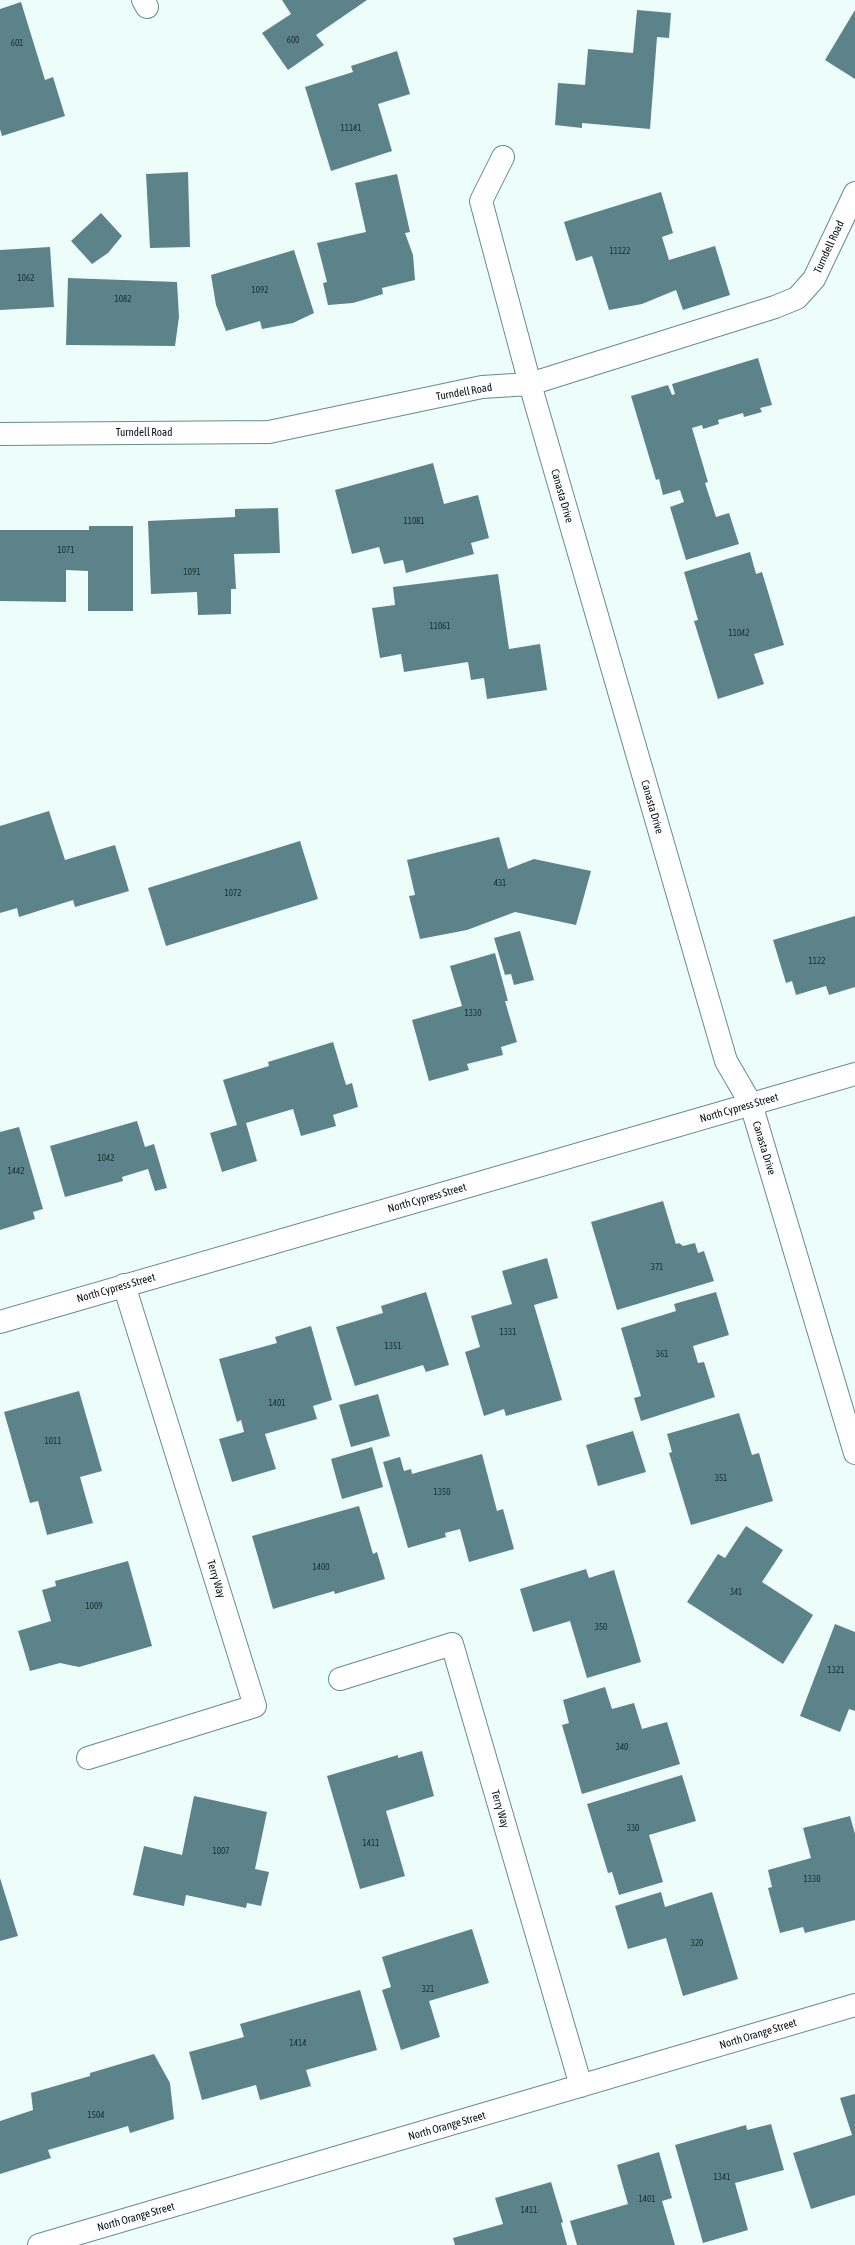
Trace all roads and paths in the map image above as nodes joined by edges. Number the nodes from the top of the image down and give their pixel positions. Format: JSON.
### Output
{"nodes":[{"id":1,"x":503,"y":157,"type":"dead end"},
{"id":2,"x":855,"y":193,"type":"edge"},
{"id":3,"x":530,"y":384,"type":"junction"},
{"id":4,"x":0,"y":434,"type":"edge"},
{"id":5,"x":855,"y":1074,"type":"edge"},
{"id":6,"x":751,"y":1104,"type":"junction"},
{"id":7,"x":124,"y":1285,"type":"junction"},
{"id":8,"x":0,"y":1322,"type":"edge"},
{"id":9,"x":855,"y":1453,"type":"edge"},
{"id":10,"x":340,"y":1679,"type":"dead end"},
{"id":11,"x":88,"y":1758,"type":"dead end"},
{"id":12,"x":855,"y":2005,"type":"edge"},
{"id":13,"x":581,"y":2086,"type":"junction"},
{"id":14,"x":39,"y":2245,"type":"edge"}],
"edges":[{"from":1,"to":3,"type":"street","name":"Canasta Drive"},
{"from":2,"to":3,"type":"street","name":"Turndell Road"},
{"from":3,"to":4,"type":"street","name":"Turndell Road"},
{"from":3,"to":6,"type":"street","name":"Canasta Drive"},
{"from":5,"to":6,"type":"street","name":"North Cypress Street"},
{"from":6,"to":7,"type":"street","name":"North Cypress Street"},
{"from":6,"to":9,"type":"street","name":"Canasta Drive"},
{"from":7,"to":8,"type":"street","name":"North Cypress Street"},
{"from":7,"to":11,"type":"street","name":"Terry Way"},
{"from":10,"to":13,"type":"street","name":"Terry Way"},
{"from":12,"to":13,"type":"street","name":"North Orange Street"},
{"from":13,"to":14,"type":"street","name":"North Orange Street"}]}
